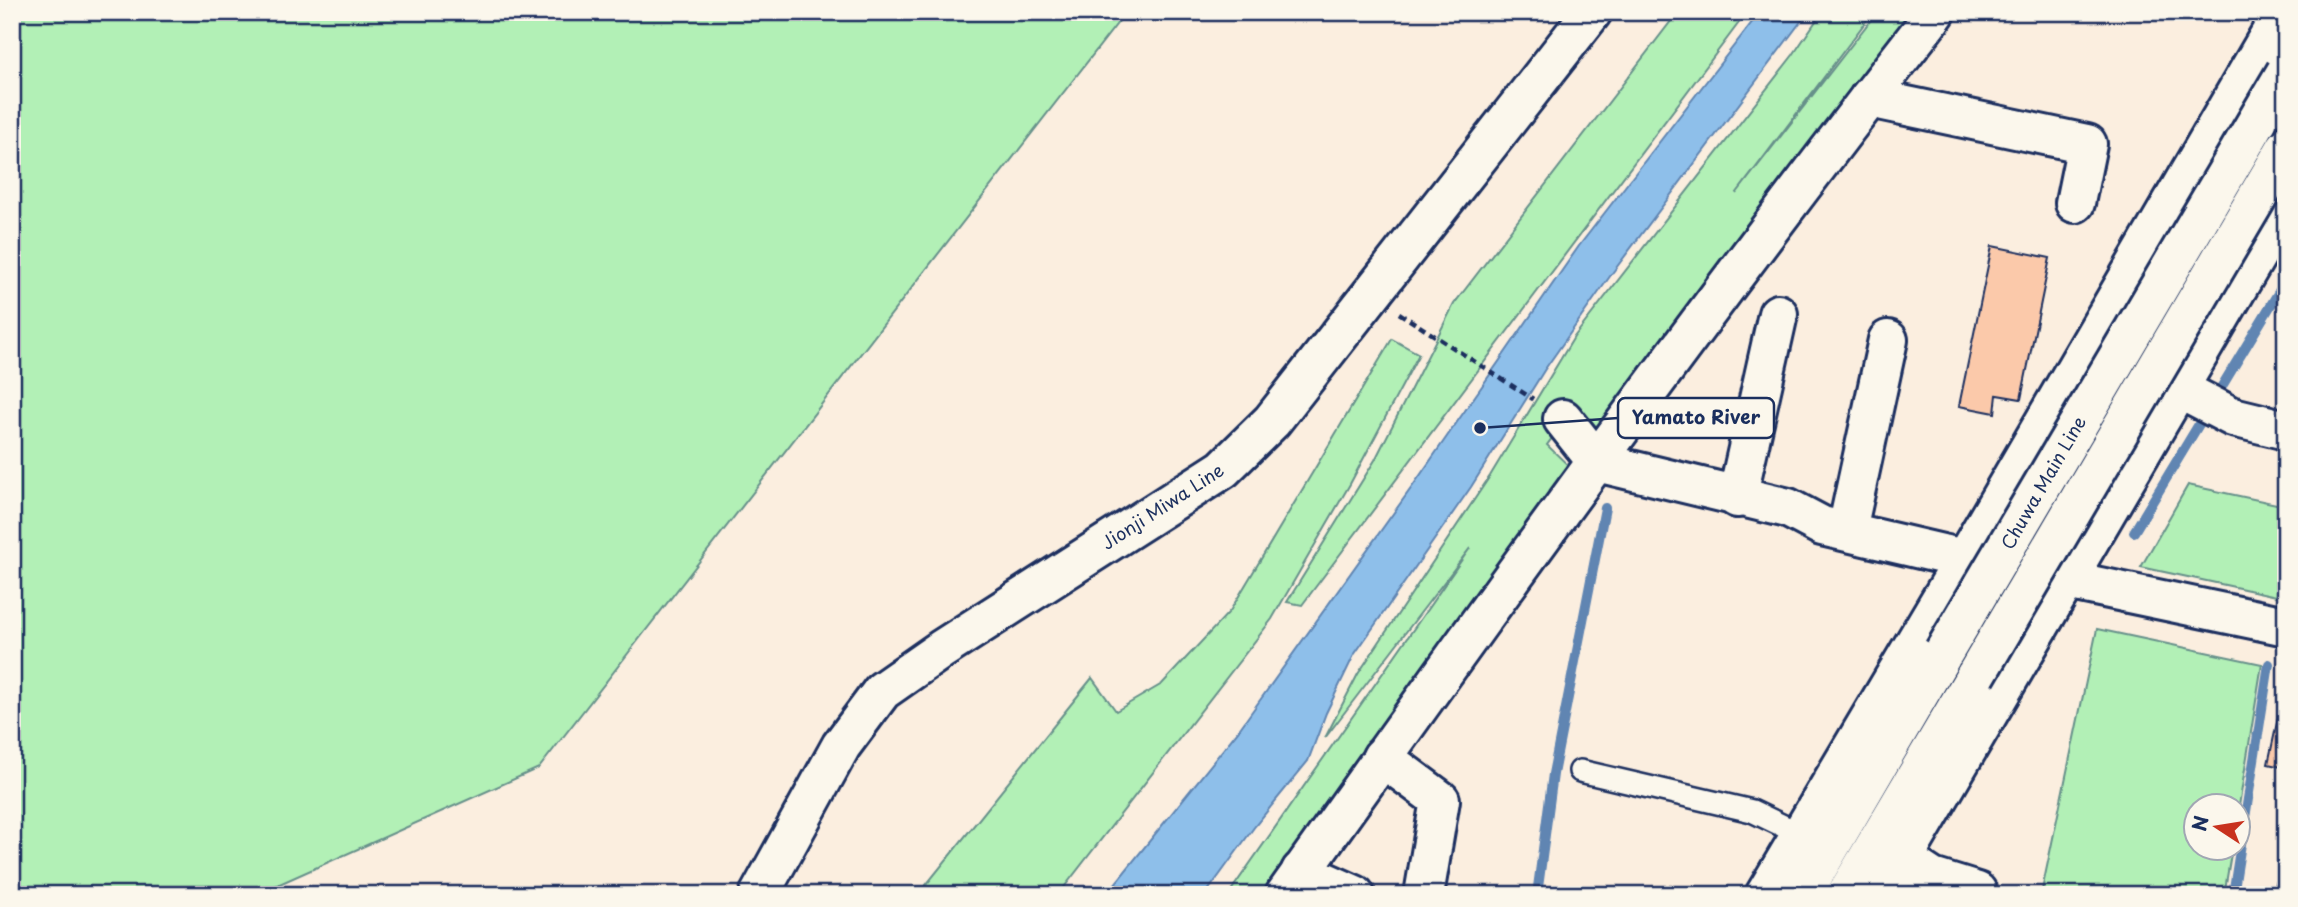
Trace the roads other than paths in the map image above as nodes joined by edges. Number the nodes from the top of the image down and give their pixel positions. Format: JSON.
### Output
{"nodes":[{"id":1,"x":1592,"y":12,"type":"edge"},
{"id":2,"x":1936,"y":12,"type":"edge"},
{"id":3,"x":2283,"y":12,"type":"edge"},
{"id":4,"x":2286,"y":72,"type":"edge"},
{"id":5,"x":1869,"y":98,"type":"junction"},
{"id":6,"x":2286,"y":148,"type":"edge"},
{"id":7,"x":2074,"y":204,"type":"dead end"},
{"id":8,"x":2286,"y":205,"type":"edge"},
{"id":9,"x":2276,"y":243,"type":"edge"},
{"id":10,"x":1778,"y":314,"type":"dead end"},
{"id":11,"x":1888,"y":340,"type":"dead end"},
{"id":12,"x":2179,"y":390,"type":"junction"},
{"id":13,"x":1563,"y":419,"type":"road end"},
{"id":14,"x":2286,"y":430,"type":"edge"},
{"id":15,"x":1597,"y":462,"type":"junction"},
{"id":16,"x":1737,"y":498,"type":"junction"},
{"id":17,"x":1847,"y":530,"type":"junction"},
{"id":18,"x":1964,"y":559,"type":"junction"},
{"id":19,"x":2064,"y":580,"type":"junction"},
{"id":20,"x":2286,"y":626,"type":"edge"},
{"id":21,"x":1382,"y":757,"type":"junction"},
{"id":22,"x":1580,"y":771,"type":"dead end"},
{"id":23,"x":1800,"y":834,"type":"junction"},
{"id":24,"x":1903,"y":859,"type":"junction"},
{"id":25,"x":1293,"y":883,"type":"edge"},
{"id":26,"x":759,"y":895,"type":"edge"},
{"id":27,"x":1355,"y":895,"type":"edge"},
{"id":28,"x":1424,"y":895,"type":"edge"},
{"id":29,"x":1765,"y":895,"type":"edge"},
{"id":30,"x":1802,"y":895,"type":"edge"},
{"id":31,"x":1846,"y":895,"type":"edge"},
{"id":32,"x":1882,"y":895,"type":"edge"},
{"id":33,"x":1977,"y":895,"type":"edge"}],
"edges":[{"from":1,"to":26,"type":"street","name":"Jionji Miwa Line"},
{"from":2,"to":5,"type":"street"},
{"from":3,"to":18,"type":"street"},
{"from":4,"to":30,"type":"street","name":"Chuwa Main Line","bridge":true},
{"from":5,"to":7,"type":"street"},
{"from":5,"to":15,"type":"street"},
{"from":6,"to":31,"type":"street","bridge":true},
{"from":8,"to":9,"type":"street"},
{"from":9,"to":12,"type":"street"},
{"from":10,"to":16,"type":"street"},
{"from":11,"to":17,"type":"street"},
{"from":12,"to":14,"type":"street"},
{"from":12,"to":19,"type":"street"},
{"from":13,"to":15,"type":"street"},
{"from":15,"to":16,"type":"street"},
{"from":15,"to":21,"type":"street"},
{"from":16,"to":17,"type":"street"},
{"from":17,"to":18,"type":"street"},
{"from":18,"to":19,"type":"street"},
{"from":18,"to":23,"type":"street"},
{"from":19,"to":20,"type":"street"},
{"from":19,"to":24,"type":"street"},
{"from":21,"to":25,"type":"street"},
{"from":21,"to":28,"type":"street"},
{"from":22,"to":23,"type":"lane"},
{"from":23,"to":29,"type":"street"},
{"from":24,"to":32,"type":"street"},
{"from":24,"to":33,"type":"street"},
{"from":25,"to":27,"type":"street"}]}
